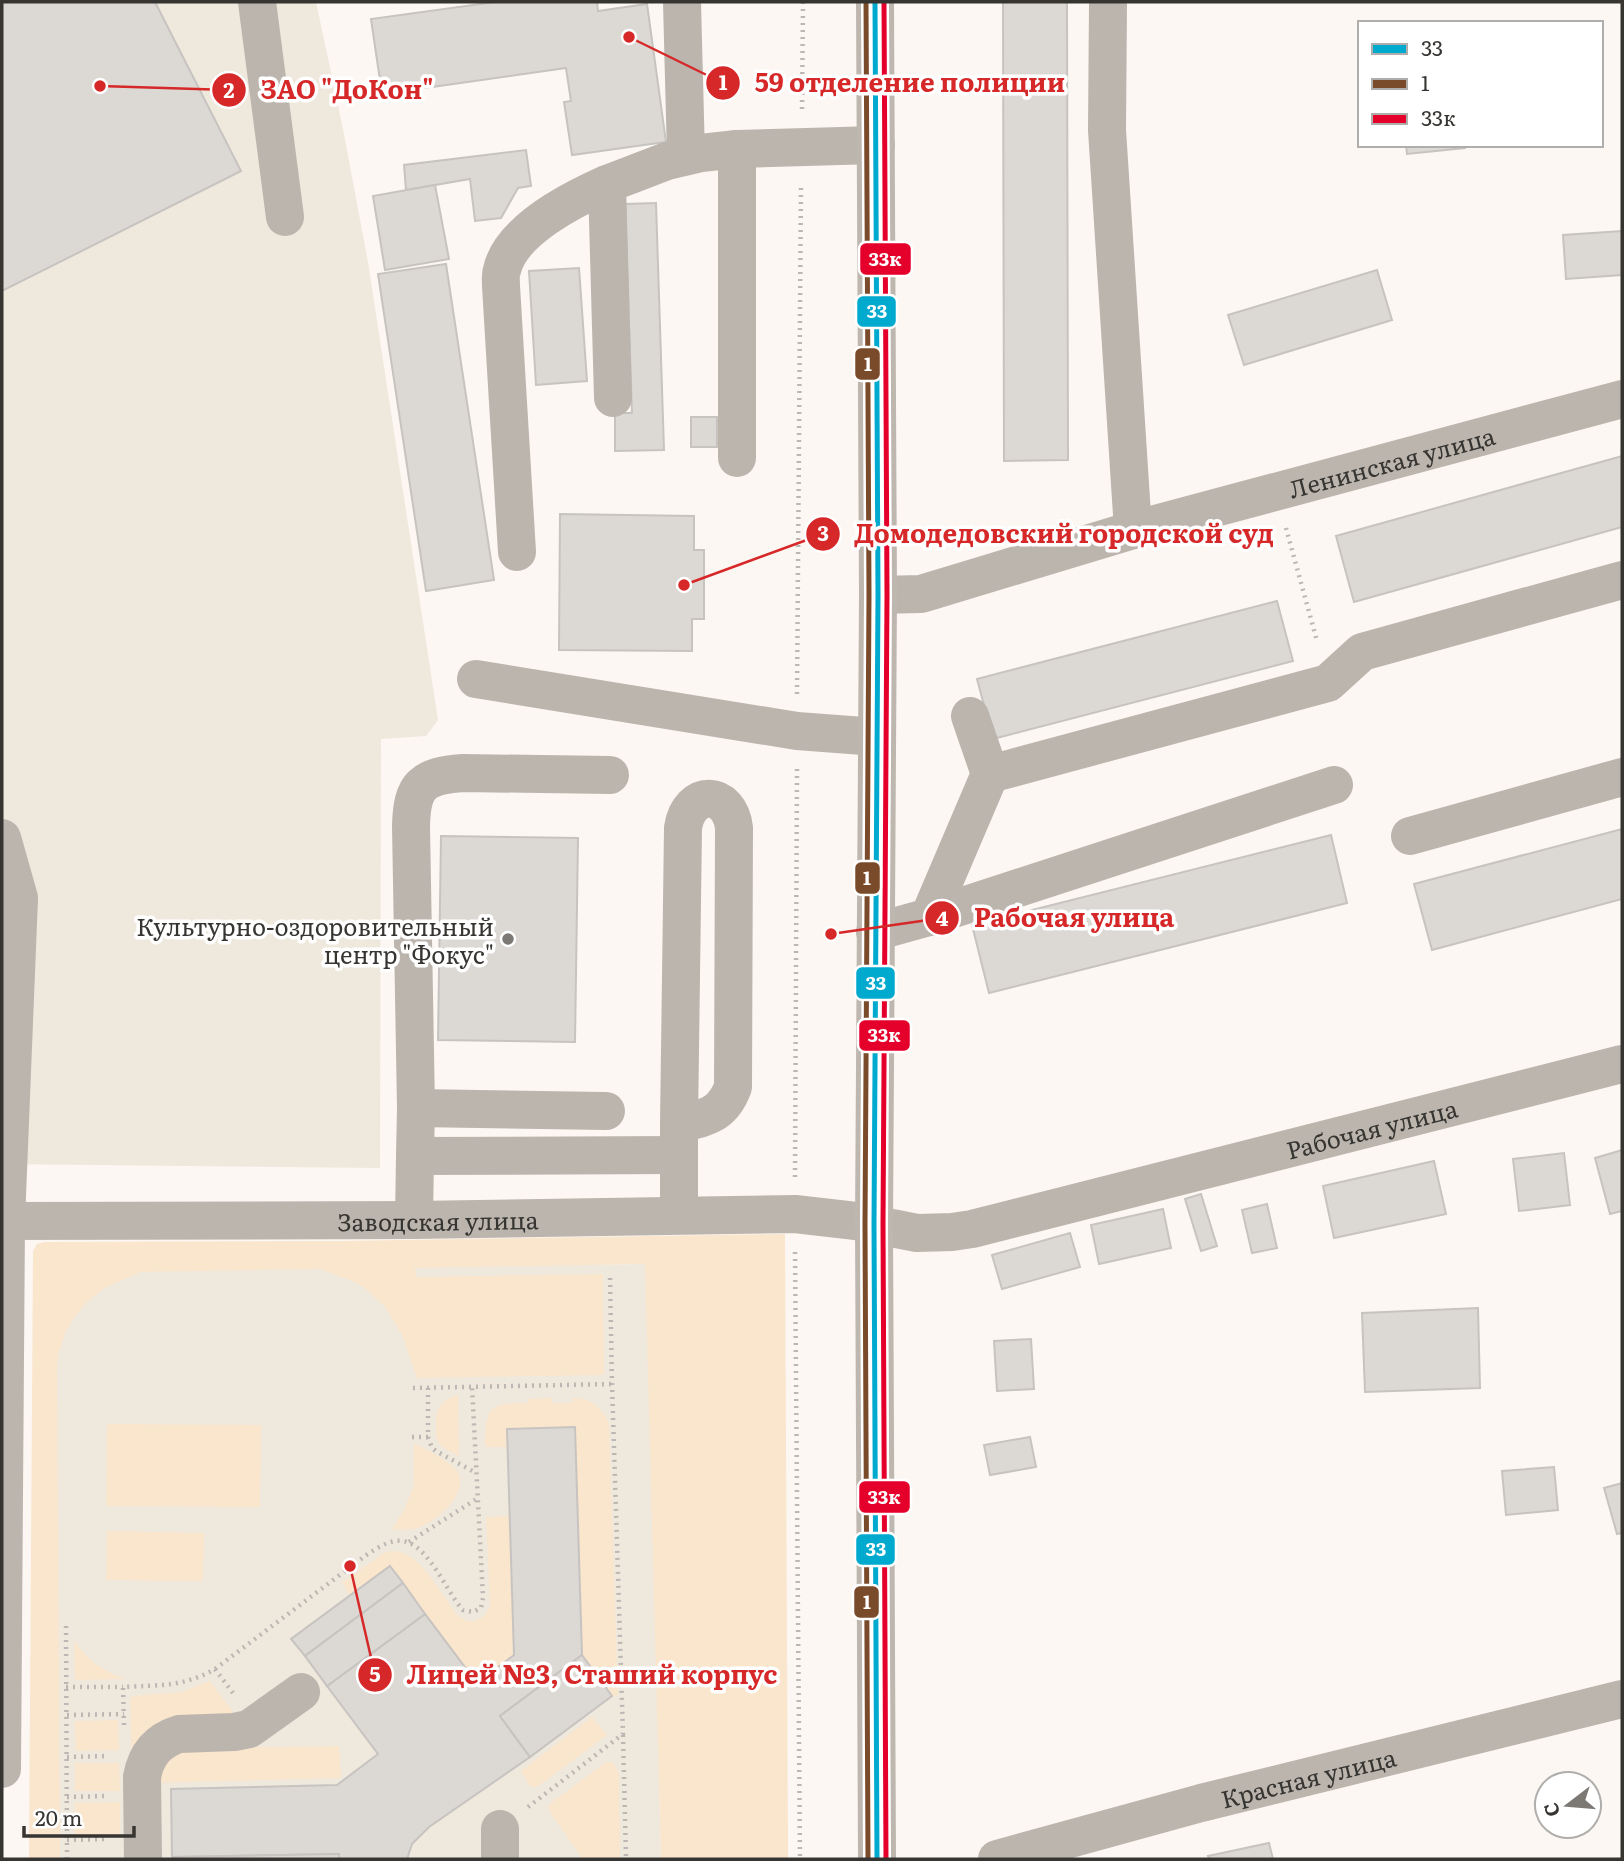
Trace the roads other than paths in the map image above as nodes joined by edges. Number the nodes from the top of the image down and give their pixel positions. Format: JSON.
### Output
{"nodes":[{"id":1,"x":257,"y":2,"type":"edge"},
{"id":2,"x":682,"y":2,"type":"edge"},
{"id":3,"x":875,"y":2,"type":"edge"},
{"id":4,"x":1108,"y":2,"type":"edge"},
{"id":5,"x":876,"y":145,"type":"junction"},
{"id":6,"x":737,"y":149,"type":"junction"},
{"id":7,"x":686,"y":156,"type":"junction"},
{"id":8,"x":607,"y":184,"type":"junction"},
{"id":9,"x":285,"y":217,"type":"dead end"},
{"id":10,"x":613,"y":398,"type":"dead end"},
{"id":11,"x":1622,"y":399,"type":"edge"},
{"id":12,"x":737,"y":458,"type":"dead end"},
{"id":13,"x":1133,"y":530,"type":"junction"},
{"id":14,"x":517,"y":552,"type":"dead end"},
{"id":15,"x":1622,"y":580,"type":"edge"},
{"id":16,"x":878,"y":595,"type":"junction"},
{"id":17,"x":477,"y":679,"type":"dead end"},
{"id":18,"x":970,"y":716,"type":"dead end"},
{"id":19,"x":877,"y":737,"type":"junction"},
{"id":20,"x":990,"y":774,"type":"junction"},
{"id":21,"x":610,"y":775,"type":"dead end"},
{"id":22,"x":1622,"y":777,"type":"edge"},
{"id":23,"x":1334,"y":785,"type":"dead end"},
{"id":24,"x":1410,"y":836,"type":"dead end"},
{"id":25,"x":2,"y":838,"type":"edge"},
{"id":26,"x":929,"y":917,"type":"junction"},
{"id":27,"x":875,"y":932,"type":"junction"},
{"id":28,"x":1622,"y":1064,"type":"edge"},
{"id":29,"x":416,"y":1108,"type":"junction"},
{"id":30,"x":606,"y":1111,"type":"dead end"},
{"id":31,"x":679,"y":1140,"type":"junction"},
{"id":32,"x":415,"y":1157,"type":"junction"},
{"id":33,"x":679,"y":1215,"type":"junction"},
{"id":34,"x":414,"y":1220,"type":"junction"},
{"id":35,"x":4,"y":1221,"type":"edge"},
{"id":36,"x":874,"y":1224,"type":"junction"},
{"id":37,"x":301,"y":1692,"type":"dead end"},
{"id":38,"x":1622,"y":1699,"type":"edge"},
{"id":39,"x":2,"y":1740,"type":"edge"},
{"id":40,"x":2,"y":1769,"type":"edge"},
{"id":41,"x":130,"y":1849,"type":"edge"},
{"id":42,"x":877,"y":1859,"type":"edge"},
{"id":43,"x":997,"y":1859,"type":"edge"}],
"edges":[{"from":1,"to":9,"type":"street"},
{"from":2,"to":7,"type":"street"},
{"from":3,"to":5,"type":"main road"},
{"from":4,"to":13,"type":"street"},
{"from":5,"to":6,"type":"street"},
{"from":5,"to":16,"type":"main road"},
{"from":6,"to":7,"type":"street"},
{"from":6,"to":12,"type":"street"},
{"from":7,"to":8,"type":"street"},
{"from":8,"to":10,"type":"street"},
{"from":8,"to":14,"type":"street"},
{"from":11,"to":13,"type":"street","name":"Ленинская улица"},
{"from":13,"to":16,"type":"street","name":"Ленинская улица"},
{"from":15,"to":20,"type":"street"},
{"from":16,"to":19,"type":"main road"},
{"from":17,"to":19,"type":"street"},
{"from":18,"to":20,"type":"street"},
{"from":19,"to":27,"type":"main road"},
{"from":20,"to":26,"type":"street"},
{"from":21,"to":29,"type":"street"},
{"from":22,"to":24,"type":"street"},
{"from":23,"to":26,"type":"street"},
{"from":25,"to":35,"type":"street"},
{"from":26,"to":27,"type":"street"},
{"from":27,"to":36,"type":"main road"},
{"from":28,"to":36,"type":"street","name":"Рабочая улица"},
{"from":29,"to":30,"type":"street"},
{"from":29,"to":32,"type":"street"},
{"from":31,"to":31,"type":"street"},
{"from":31,"to":32,"type":"street"},
{"from":31,"to":33,"type":"street"},
{"from":32,"to":34,"type":"street"},
{"from":33,"to":34,"type":"street","name":"Заводская улица"},
{"from":33,"to":36,"type":"street","name":"Заводская улица"},
{"from":34,"to":35,"type":"street","name":"Заводская улица"},
{"from":35,"to":39,"type":"street"},
{"from":36,"to":42,"type":"main road"},
{"from":37,"to":41,"type":"street"},
{"from":38,"to":43,"type":"street","name":"Красная улица"},
{"from":39,"to":40,"type":"street"}]}
